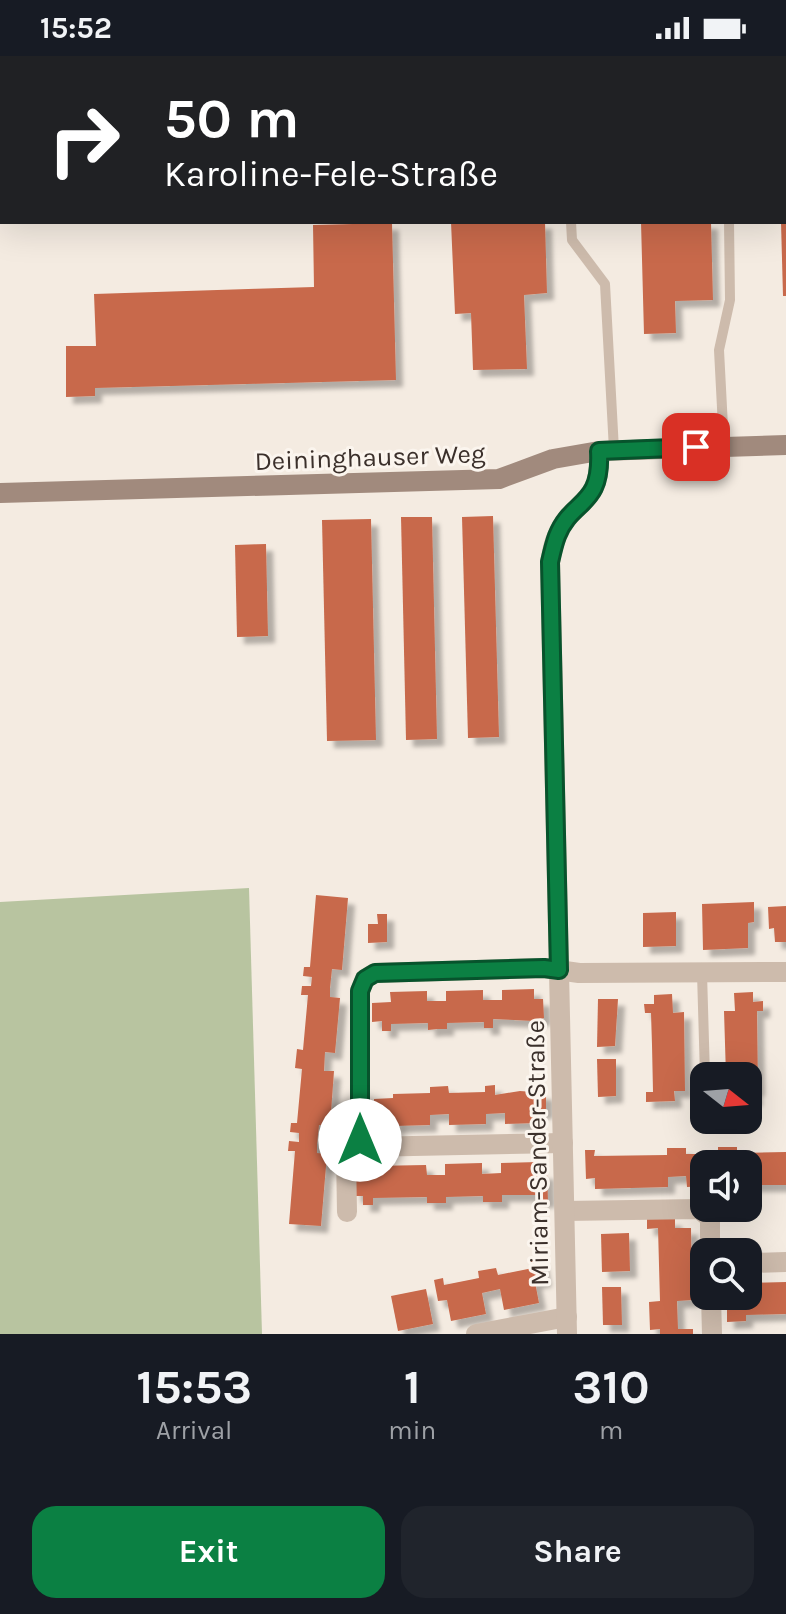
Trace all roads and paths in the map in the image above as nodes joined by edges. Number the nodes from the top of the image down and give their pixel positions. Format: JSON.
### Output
{"nodes":[{"id":1,"x":571,"y":224,"type":"edge"},
{"id":2,"x":729,"y":224,"type":"edge"},
{"id":3,"x":786,"y":445,"type":"edge"},
{"id":4,"x":724,"y":446,"type":"junction"},
{"id":5,"x":606,"y":451,"type":"junction"},
{"id":6,"x":0,"y":493,"type":"edge"},
{"id":7,"x":559,"y":970,"type":"junction"},
{"id":8,"x":786,"y":972,"type":"edge"},
{"id":9,"x":702,"y":973,"type":"junction"},
{"id":10,"x":705,"y":1062,"type":"edge"},
{"id":11,"x":360,"y":1140,"type":"junction"},
{"id":12,"x":563,"y":1143,"type":"junction"},
{"id":13,"x":565,"y":1211,"type":"junction"},
{"id":14,"x":347,"y":1212,"type":"dead end"},
{"id":15,"x":710,"y":1238,"type":"edge"},
{"id":16,"x":786,"y":1262,"type":"edge"},
{"id":17,"x":762,"y":1263,"type":"edge"},
{"id":18,"x":711,"y":1310,"type":"edge"},
{"id":19,"x":567,"y":1326,"type":"edge"},
{"id":20,"x":476,"y":1334,"type":"edge"},
{"id":21,"x":712,"y":1334,"type":"edge"}],
"edges":[{"from":1,"to":5,"type":"lane"},
{"from":2,"to":4,"type":"lane"},
{"from":3,"to":4,"type":"street","name":"Deininghauser Weg"},
{"from":4,"to":5,"type":"street","name":"Deininghauser Weg"},
{"from":5,"to":6,"type":"street","name":"Deininghauser Weg"},
{"from":5,"to":7,"type":"street","name":"Miriam-Sander-Straße"},
{"from":7,"to":9,"type":"street"},
{"from":7,"to":11,"type":"street"},
{"from":7,"to":12,"type":"street","name":"Miriam-Sander-Straße"},
{"from":8,"to":9,"type":"street"},
{"from":9,"to":10,"type":"lane"},
{"from":11,"to":12,"type":"street"},
{"from":11,"to":14,"type":"street"},
{"from":12,"to":13,"type":"street","name":"Miriam-Sander-Straße"},
{"from":13,"to":15,"type":"street"},
{"from":13,"to":19,"type":"street","name":"Miriam-Sander-Straße"},
{"from":16,"to":17,"type":"street"},
{"from":18,"to":21,"type":"street"},
{"from":19,"to":20,"type":"street"}]}
